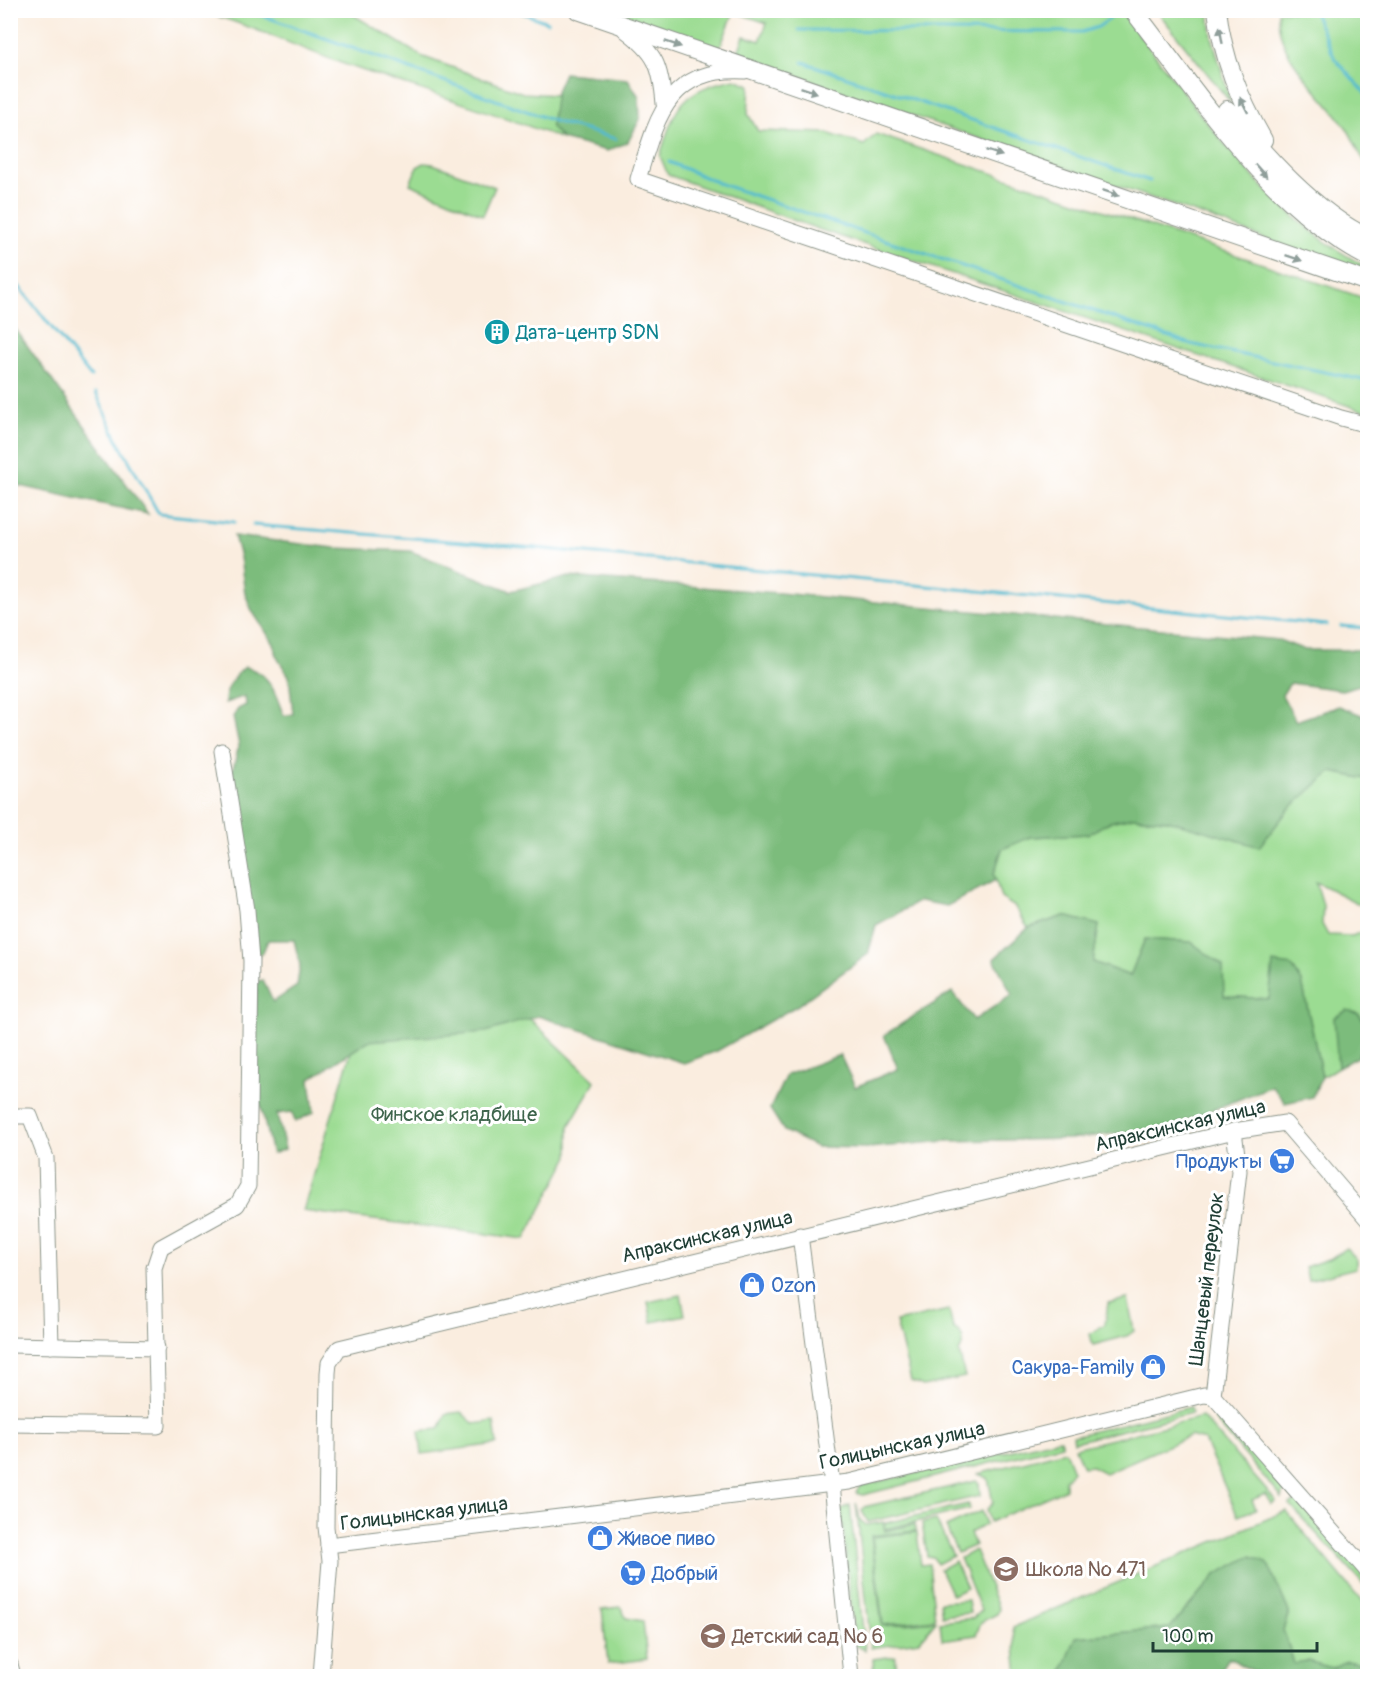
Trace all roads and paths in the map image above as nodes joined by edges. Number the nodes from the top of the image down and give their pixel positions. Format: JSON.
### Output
{"nodes":[{"id":1,"x":578,"y":10,"type":"edge"},
{"id":2,"x":1133,"y":10,"type":"edge"},
{"id":3,"x":1147,"y":10,"type":"edge"},
{"id":4,"x":1217,"y":10,"type":"edge"},
{"id":5,"x":618,"y":24,"type":"junction"},
{"id":6,"x":753,"y":71,"type":"junction"},
{"id":7,"x":664,"y":104,"type":"junction"},
{"id":8,"x":1283,"y":174,"type":"junction"},
{"id":9,"x":1368,"y":238,"type":"edge"},
{"id":10,"x":1368,"y":257,"type":"edge"},
{"id":11,"x":1368,"y":282,"type":"edge"},
{"id":12,"x":1368,"y":425,"type":"edge"},
{"id":13,"x":222,"y":751,"type":"dead end"},
{"id":14,"x":10,"y":1116,"type":"edge"},
{"id":15,"x":1234,"y":1131,"type":"junction"},
{"id":16,"x":1368,"y":1220,"type":"edge"},
{"id":17,"x":800,"y":1235,"type":"junction"},
{"id":18,"x":10,"y":1346,"type":"edge"},
{"id":19,"x":51,"y":1346,"type":"junction"},
{"id":20,"x":157,"y":1348,"type":"junction"},
{"id":21,"x":1213,"y":1396,"type":"junction"},
{"id":22,"x":10,"y":1424,"type":"edge"},
{"id":23,"x":832,"y":1484,"type":"junction"},
{"id":24,"x":328,"y":1545,"type":"junction"},
{"id":25,"x":1368,"y":1572,"type":"edge"},
{"id":26,"x":10,"y":1664,"type":"edge"},
{"id":27,"x":13,"y":1677,"type":"edge"},
{"id":28,"x":321,"y":1677,"type":"edge"},
{"id":29,"x":851,"y":1677,"type":"edge"}],
"edges":[{"from":1,"to":5,"type":"main road"},
{"from":2,"to":10,"type":"main road","one_way":true},
{"from":3,"to":8,"type":"main road"},
{"from":8,"to":4,"type":"main road","one_way":true},
{"from":5,"to":6,"type":"main road","one_way":true},
{"from":5,"to":7,"type":"street"},
{"from":6,"to":7,"type":"street"},
{"from":6,"to":11,"type":"main road","one_way":true},
{"from":7,"to":12,"type":"street"},
{"from":8,"to":9,"type":"main road"},
{"from":13,"to":20,"type":"street"},
{"from":14,"to":19,"type":"street"},
{"from":15,"to":16,"type":"street","name":"Апраксинская улица"},
{"from":15,"to":17,"type":"street","name":"Апраксинская улица"},
{"from":15,"to":21,"type":"street","name":"Шанцевый переулок"},
{"from":17,"to":23,"type":"street"},
{"from":17,"to":24,"type":"street","name":"Апраксинская улица"},
{"from":18,"to":19,"type":"street"},
{"from":19,"to":20,"type":"street"},
{"from":20,"to":22,"type":"street"},
{"from":21,"to":23,"type":"street","name":"Голицынская улица"},
{"from":21,"to":25,"type":"street"},
{"from":23,"to":24,"type":"street","name":"Голицынская улица"},
{"from":23,"to":29,"type":"street"},
{"from":24,"to":28,"type":"street","name":"Апраксинская улица"},
{"from":26,"to":27,"type":"street"}]}
